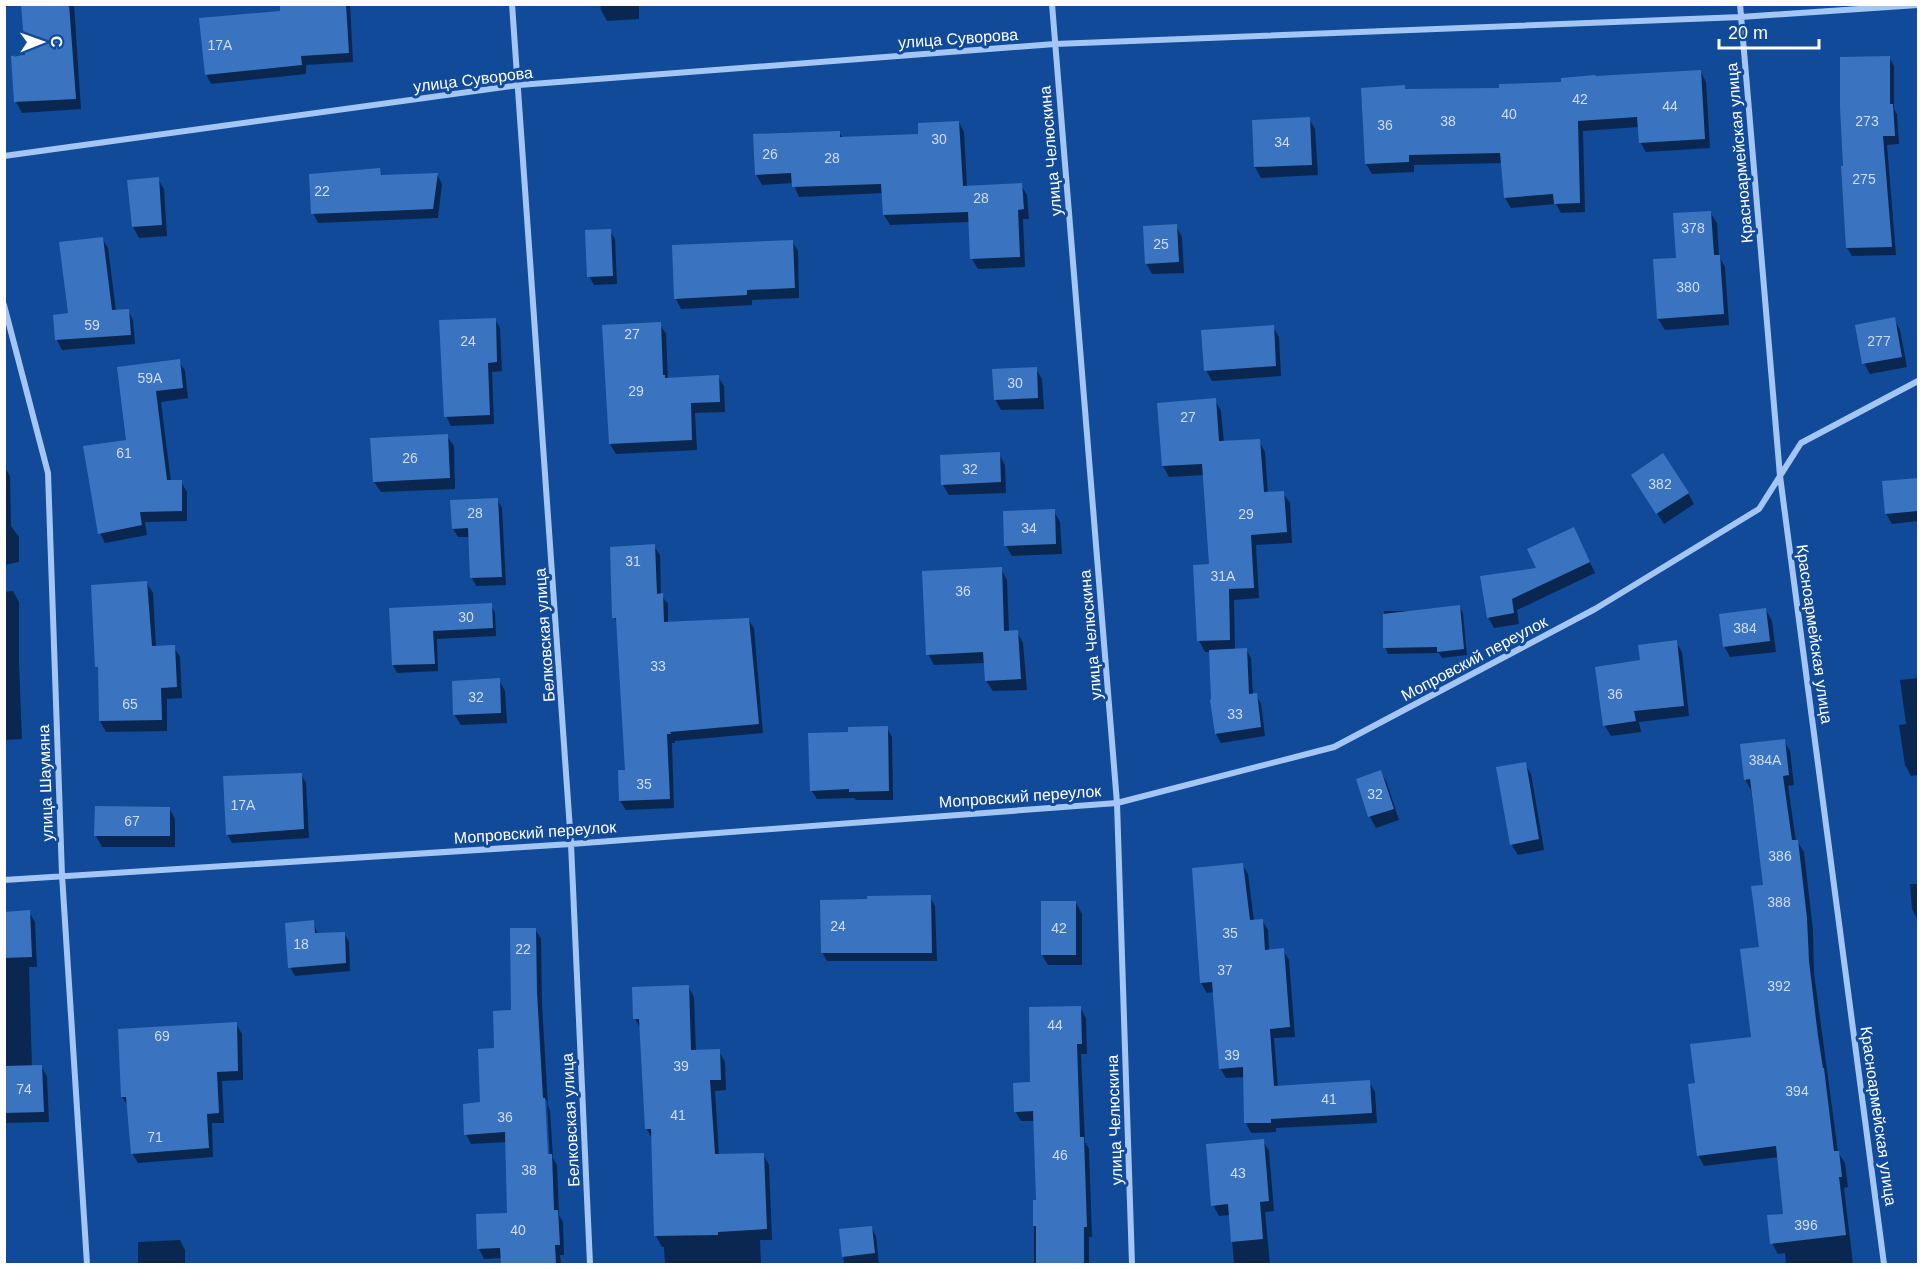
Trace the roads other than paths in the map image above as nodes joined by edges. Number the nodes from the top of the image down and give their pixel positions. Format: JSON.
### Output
{"nodes":[{"id":1,"x":512,"y":4,"type":"edge"},
{"id":2,"x":1052,"y":4,"type":"edge"},
{"id":3,"x":1740,"y":4,"type":"edge"},
{"id":4,"x":1918,"y":5,"type":"edge"},
{"id":5,"x":1741,"y":17,"type":"junction"},
{"id":6,"x":1055,"y":44,"type":"junction"},
{"id":7,"x":519,"y":86,"type":"junction"},
{"id":8,"x":4,"y":156,"type":"edge"},
{"id":9,"x":4,"y":305,"type":"edge"},
{"id":10,"x":1918,"y":381,"type":"edge"},
{"id":11,"x":1780,"y":476,"type":"junction"},
{"id":12,"x":1118,"y":803,"type":"junction"},
{"id":13,"x":571,"y":844,"type":"junction"},
{"id":14,"x":62,"y":875,"type":"junction"},
{"id":15,"x":4,"y":879,"type":"edge"},
{"id":16,"x":87,"y":1264,"type":"edge"},
{"id":17,"x":590,"y":1264,"type":"edge"},
{"id":18,"x":1132,"y":1264,"type":"edge"},
{"id":19,"x":1884,"y":1264,"type":"edge"}],
"edges":[{"from":1,"to":7,"type":"street","name":"Белковская улица"},
{"from":2,"to":6,"type":"street","name":"улица Челюскина"},
{"from":3,"to":5,"type":"street","name":"Красноармейская улица"},
{"from":4,"to":5,"type":"street","name":"улица Суворова"},
{"from":5,"to":6,"type":"street","name":"улица Суворова"},
{"from":5,"to":11,"type":"street","name":"Красноармейская улица"},
{"from":6,"to":7,"type":"street","name":"улица Суворова"},
{"from":6,"to":12,"type":"street","name":"улица Челюскина"},
{"from":7,"to":8,"type":"street","name":"улица Суворова"},
{"from":7,"to":13,"type":"street","name":"Белковская улица"},
{"from":9,"to":14,"type":"street","name":"улица Шаумяна"},
{"from":10,"to":11,"type":"street","name":"Мопровский переулок"},
{"from":11,"to":12,"type":"street","name":"Мопровский переулок"},
{"from":11,"to":19,"type":"street","name":"Красноармейская улица"},
{"from":12,"to":13,"type":"street","name":"Мопровский переулок"},
{"from":12,"to":18,"type":"street","name":"улица Челюскина"},
{"from":13,"to":14,"type":"street","name":"Мопровский переулок"},
{"from":13,"to":17,"type":"street","name":"Белковская улица"},
{"from":14,"to":15,"type":"street","name":"Мопровский переулок"},
{"from":14,"to":16,"type":"street","name":"улица Шаумяна"}]}
